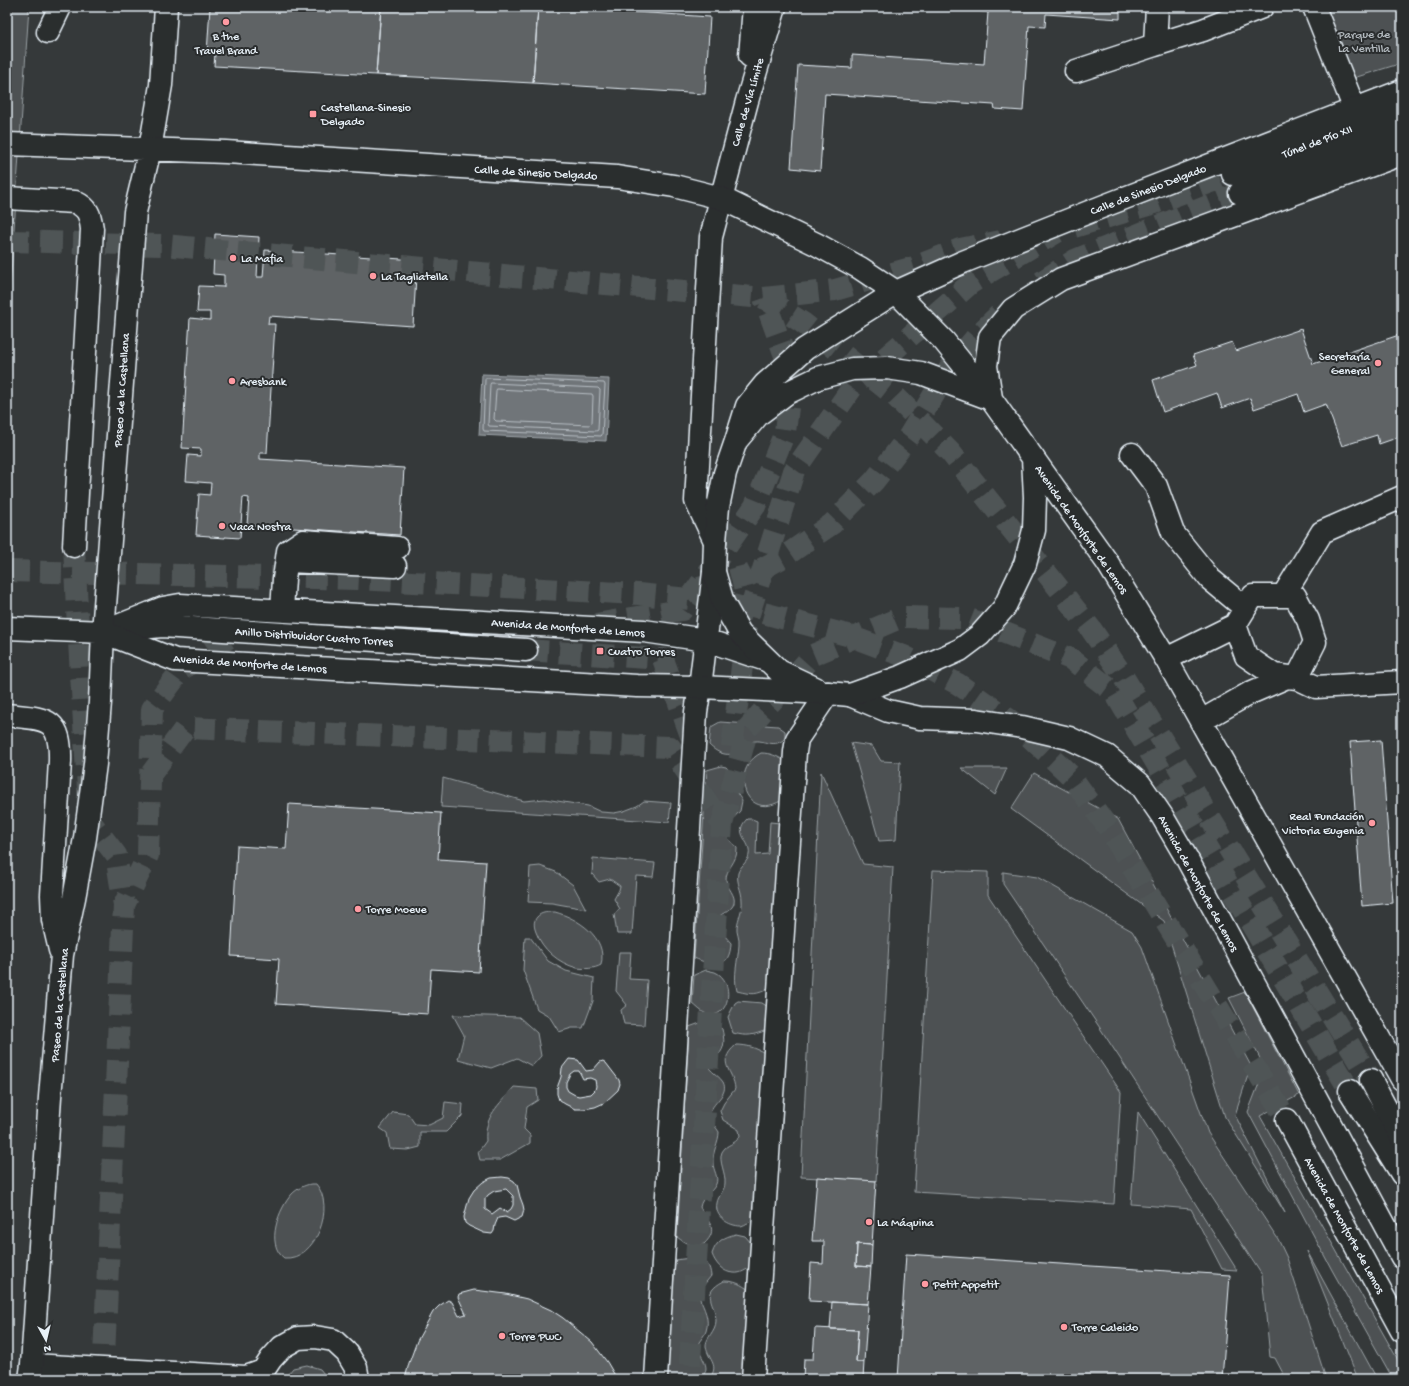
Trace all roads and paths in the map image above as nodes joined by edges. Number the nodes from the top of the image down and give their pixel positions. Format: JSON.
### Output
{"nodes":[{"id":1,"x":60,"y":7,"type":"edge"},
{"id":2,"x":166,"y":7,"type":"edge"},
{"id":3,"x":754,"y":7,"type":"edge"},
{"id":4,"x":775,"y":7,"type":"edge"},
{"id":5,"x":1157,"y":7,"type":"edge"},
{"id":6,"x":1262,"y":7,"type":"edge"},
{"id":7,"x":1314,"y":7,"type":"edge"},
{"id":8,"x":48,"y":32,"type":"dead end"},
{"id":9,"x":1155,"y":45,"type":"junction"},
{"id":10,"x":1076,"y":71,"type":"dead end"},
{"id":11,"x":1402,"y":91,"type":"edge"},
{"id":12,"x":747,"y":101,"type":"junction"},
{"id":13,"x":1355,"y":110,"type":"junction"},
{"id":14,"x":1402,"y":110,"type":"edge"},
{"id":15,"x":1402,"y":131,"type":"edge"},
{"id":16,"x":7,"y":144,"type":"edge"},
{"id":17,"x":150,"y":149,"type":"junction"},
{"id":18,"x":1402,"y":154,"type":"edge"},
{"id":19,"x":7,"y":198,"type":"edge"},
{"id":20,"x":721,"y":198,"type":"junction"},
{"id":21,"x":896,"y":292,"type":"junction"},
{"id":22,"x":991,"y":399,"type":"junction"},
{"id":23,"x":736,"y":441,"type":"junction"},
{"id":24,"x":1132,"y":454,"type":"dead end"},
{"id":25,"x":1033,"y":458,"type":"junction"},
{"id":26,"x":1402,"y":497,"type":"edge"},
{"id":27,"x":715,"y":541,"type":"junction"},
{"id":28,"x":74,"y":546,"type":"tunnel mouth"},
{"id":29,"x":396,"y":557,"type":"dead end"},
{"id":30,"x":714,"y":572,"type":"junction"},
{"id":31,"x":1282,"y":596,"type":"junction"},
{"id":32,"x":282,"y":610,"type":"junction"},
{"id":33,"x":1240,"y":617,"type":"junction"},
{"id":34,"x":7,"y":628,"type":"edge"},
{"id":35,"x":103,"y":632,"type":"junction"},
{"id":36,"x":706,"y":640,"type":"junction"},
{"id":37,"x":526,"y":650,"type":"tunnel mouth"},
{"id":38,"x":1166,"y":659,"type":"junction"},
{"id":39,"x":766,"y":660,"type":"junction"},
{"id":40,"x":1292,"y":677,"type":"junction"},
{"id":41,"x":1402,"y":682,"type":"edge"},
{"id":42,"x":700,"y":687,"type":"junction"},
{"id":43,"x":828,"y":693,"type":"junction"},
{"id":44,"x":850,"y":695,"type":"junction"},
{"id":45,"x":7,"y":715,"type":"edge"},
{"id":46,"x":1201,"y":721,"type":"junction"},
{"id":47,"x":62,"y":955,"type":"junction"},
{"id":48,"x":1371,"y":1080,"type":"tunnel mouth"},
{"id":49,"x":1402,"y":1080,"type":"edge"},
{"id":50,"x":1350,"y":1091,"type":"tunnel mouth"},
{"id":51,"x":1287,"y":1120,"type":"tunnel mouth"},
{"id":52,"x":1402,"y":1140,"type":"edge"},
{"id":53,"x":1402,"y":1174,"type":"edge"},
{"id":54,"x":1402,"y":1257,"type":"edge"},
{"id":55,"x":1402,"y":1331,"type":"edge"},
{"id":56,"x":26,"y":1374,"type":"edge"},
{"id":57,"x":358,"y":1379,"type":"edge"},
{"id":58,"x":656,"y":1379,"type":"edge"},
{"id":59,"x":753,"y":1379,"type":"edge"}],
"edges":[{"from":1,"to":8,"type":"main road"},
{"from":2,"to":17,"type":"main road","name":"Paseo de la Castellana"},
{"from":3,"to":12,"type":"main road"},
{"from":4,"to":12,"type":"main road","name":"Calle de Vía Límite"},
{"from":5,"to":9,"type":"main road"},
{"from":6,"to":9,"type":"main road"},
{"from":7,"to":13,"type":"main road"},
{"from":9,"to":10,"type":"main road"},
{"from":11,"to":13,"type":"main road","name":"Calle de Sinesio Delgado"},
{"from":12,"to":20,"type":"main road","name":"Calle de Vía Límite"},
{"from":13,"to":21,"type":"main road","name":"Calle de Sinesio Delgado"},
{"from":14,"to":15,"type":"main road","name":"Túnel de Pío XII"},
{"from":16,"to":17,"type":"main road"},
{"from":17,"to":20,"type":"main road","name":"Calle de Sinesio Delgado"},
{"from":17,"to":35,"type":"main road","name":"Paseo de la Castellana"},
{"from":18,"to":22,"type":"main road"},
{"from":19,"to":28,"type":"main road"},
{"from":20,"to":21,"type":"main road","name":"Calle de Sinesio Delgado"},
{"from":20,"to":27,"type":"main road","name":"Calle de Vía Límite"},
{"from":21,"to":22,"type":"main road","name":"Avenida de Monforte de Lemos"},
{"from":21,"to":23,"type":"main road","name":"Calle de Sinesio Delgado"},
{"from":22,"to":23,"type":"main road","name":"Avenida de Monforte de Lemos"},
{"from":22,"to":25,"type":"main road","name":"Avenida de Monforte de Lemos"},
{"from":23,"to":27,"type":"main road","name":"Avenida de Monforte de Lemos"},
{"from":24,"to":33,"type":"main road"},
{"from":25,"to":38,"type":"main road","name":"Avenida de Monforte de Lemos"},
{"from":25,"to":44,"type":"main road","name":"Avenida de Monforte de Lemos"},
{"from":26,"to":31,"type":"main road"},
{"from":27,"to":30,"type":"main road","name":"Avenida de Monforte de Lemos"},
{"from":29,"to":32,"type":"main road"},
{"from":30,"to":36,"type":"main road","name":"Avenida de Monforte de Lemos"},
{"from":30,"to":39,"type":"main road","name":"Avenida de Monforte de Lemos"},
{"from":31,"to":33,"type":"main road"},
{"from":31,"to":40,"type":"main road"},
{"from":32,"to":35,"type":"main road","name":"Avenida de Monforte de Lemos"},
{"from":32,"to":36,"type":"main road","name":"Avenida de Monforte de Lemos"},
{"from":33,"to":38,"type":"main road"},
{"from":33,"to":40,"type":"main road"},
{"from":34,"to":35,"type":"main road"},
{"from":35,"to":37,"type":"main road","name":"Anillo Distribuidor Cuatro Torres"},
{"from":35,"to":42,"type":"main road","name":"Avenida de Monforte de Lemos"},
{"from":35,"to":47,"type":"main road","name":"Paseo de la Castellana"},
{"from":36,"to":39,"type":"main road","name":"Avenida de Monforte de Lemos"},
{"from":36,"to":42,"type":"main road","name":"Avenida de Monforte de Lemos"},
{"from":38,"to":46,"type":"main road","name":"Avenida de Monforte de Lemos"},
{"from":39,"to":43,"type":"main road","name":"Avenida de Monforte de Lemos"},
{"from":40,"to":41,"type":"main road"},
{"from":40,"to":46,"type":"main road"},
{"from":42,"to":43,"type":"main road","name":"Avenida de Monforte de Lemos"},
{"from":42,"to":58,"type":"main road"},
{"from":43,"to":44,"type":"main road","name":"Avenida de Monforte de Lemos"},
{"from":43,"to":59,"type":"main road"},
{"from":44,"to":54,"type":"main road","name":"Avenida de Monforte de Lemos"},
{"from":45,"to":47,"type":"main road"},
{"from":46,"to":49,"type":"main road","name":"Avenida de Monforte de Lemos"},
{"from":47,"to":56,"type":"main road","name":"Paseo de la Castellana"},
{"from":48,"to":52,"type":"main road"},
{"from":50,"to":53,"type":"main road"},
{"from":51,"to":55,"type":"main road","name":"Avenida de Monforte de Lemos"},
{"from":56,"to":57,"type":"main road"}]}
